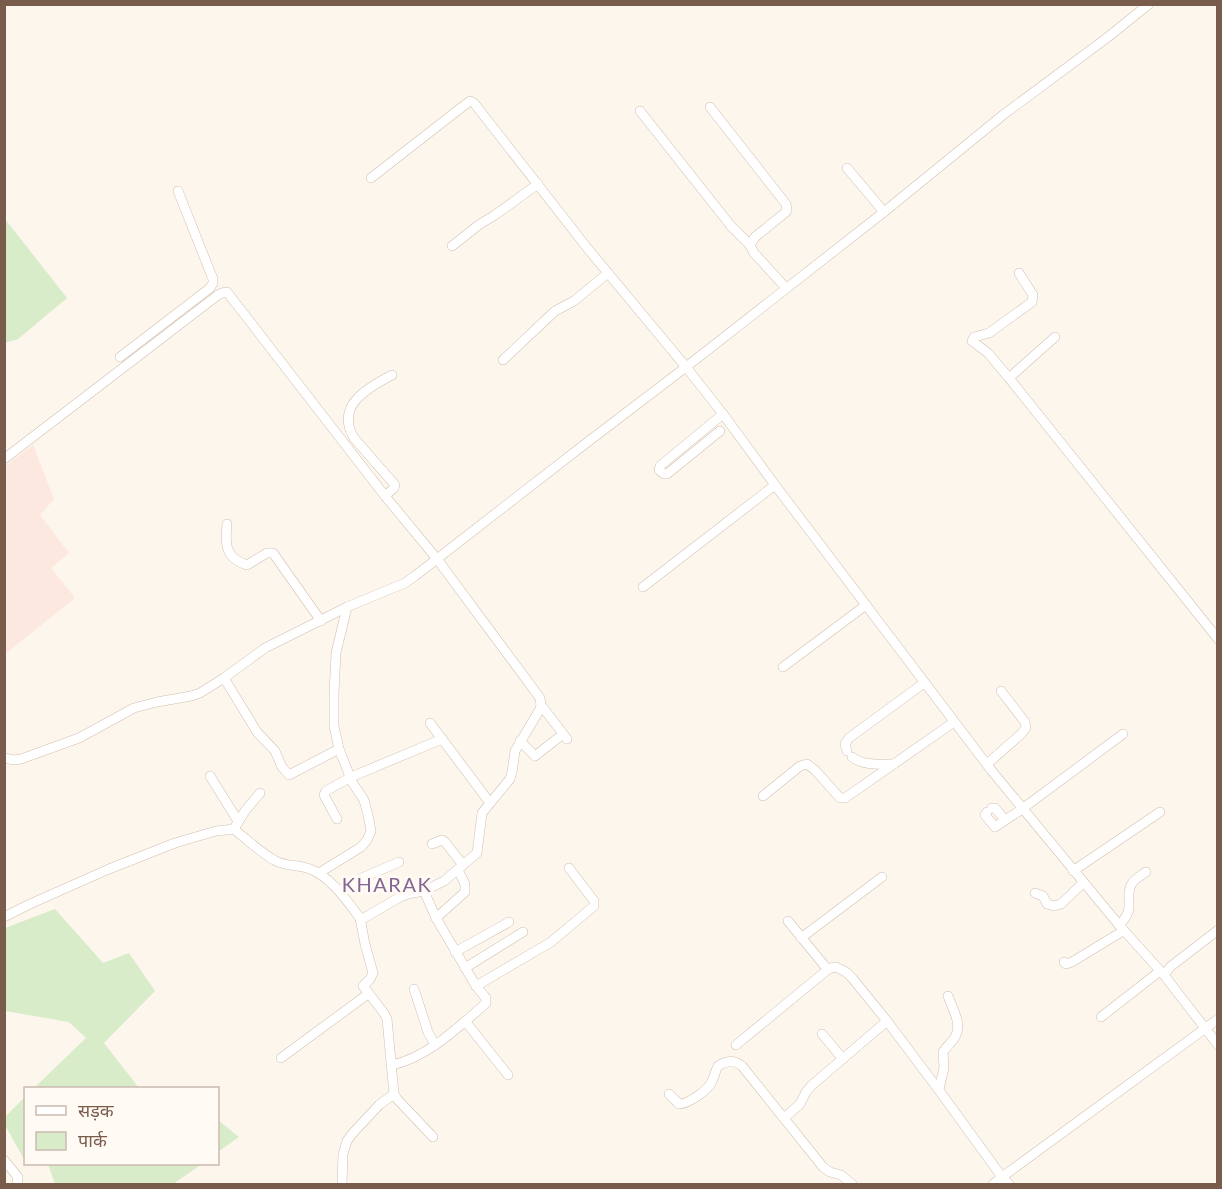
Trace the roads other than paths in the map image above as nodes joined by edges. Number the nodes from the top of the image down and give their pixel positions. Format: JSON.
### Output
{"nodes":[{"id":1,"x":1149,"y":4,"type":"edge"},
{"id":2,"x":710,"y":107,"type":"dead end"},
{"id":3,"x":640,"y":111,"type":"dead end"},
{"id":4,"x":847,"y":168,"type":"dead end"},
{"id":5,"x":371,"y":178,"type":"dead end"},
{"id":6,"x":538,"y":184,"type":"junction"},
{"id":7,"x":178,"y":191,"type":"dead end"},
{"id":8,"x":884,"y":212,"type":"junction"},
{"id":9,"x":750,"y":245,"type":"junction"},
{"id":10,"x":452,"y":246,"type":"dead end"},
{"id":11,"x":608,"y":273,"type":"junction"},
{"id":12,"x":1019,"y":273,"type":"dead end"},
{"id":13,"x":786,"y":288,"type":"junction"},
{"id":14,"x":1055,"y":337,"type":"dead end"},
{"id":15,"x":120,"y":357,"type":"dead end"},
{"id":16,"x":503,"y":360,"type":"dead end"},
{"id":17,"x":686,"y":367,"type":"junction"},
{"id":18,"x":392,"y":375,"type":"dead end"},
{"id":19,"x":1009,"y":378,"type":"junction"},
{"id":20,"x":723,"y":414,"type":"junction"},
{"id":21,"x":720,"y":431,"type":"dead end"},
{"id":22,"x":4,"y":459,"type":"edge"},
{"id":23,"x":775,"y":485,"type":"junction"},
{"id":24,"x":385,"y":496,"type":"junction"},
{"id":25,"x":227,"y":524,"type":"dead end"},
{"id":26,"x":437,"y":559,"type":"junction"},
{"id":27,"x":643,"y":586,"type":"dead end"},
{"id":28,"x":866,"y":605,"type":"junction"},
{"id":29,"x":347,"y":607,"type":"junction"},
{"id":30,"x":321,"y":621,"type":"junction"},
{"id":31,"x":1218,"y":639,"type":"edge"},
{"id":32,"x":783,"y":667,"type":"dead end"},
{"id":33,"x":224,"y":678,"type":"junction"},
{"id":34,"x":924,"y":683,"type":"junction"},
{"id":35,"x":1001,"y":691,"type":"dead end"},
{"id":36,"x":541,"y":705,"type":"junction"},
{"id":37,"x":954,"y":722,"type":"junction"},
{"id":38,"x":430,"y":723,"type":"dead end"},
{"id":39,"x":1123,"y":734,"type":"dead end"},
{"id":40,"x":442,"y":739,"type":"junction"},
{"id":41,"x":520,"y":741,"type":"junction"},
{"id":42,"x":339,"y":749,"type":"junction"},
{"id":43,"x":4,"y":758,"type":"edge"},
{"id":44,"x":894,"y":764,"type":"junction"},
{"id":45,"x":987,"y":764,"type":"junction"},
{"id":46,"x":210,"y":776,"type":"dead end"},
{"id":47,"x":351,"y":777,"type":"junction"},
{"id":48,"x":260,"y":793,"type":"dead end"},
{"id":49,"x":763,"y":796,"type":"dead end"},
{"id":50,"x":490,"y":803,"type":"junction"},
{"id":51,"x":1022,"y":809,"type":"junction"},
{"id":52,"x":990,"y":810,"type":"dead end"},
{"id":53,"x":1160,"y":812,"type":"dead end"},
{"id":54,"x":337,"y":819,"type":"dead end"},
{"id":55,"x":236,"y":825,"type":"junction"},
{"id":56,"x":432,"y":844,"type":"dead end"},
{"id":57,"x":399,"y":862,"type":"dead end"},
{"id":58,"x":460,"y":868,"type":"junction"},
{"id":59,"x":569,"y":868,"type":"dead end"},
{"id":60,"x":1073,"y":871,"type":"junction"},
{"id":61,"x":1146,"y":872,"type":"dead end"},
{"id":62,"x":319,"y":873,"type":"junction"},
{"id":63,"x":882,"y":877,"type":"dead end"},
{"id":64,"x":1083,"y":883,"type":"junction"},
{"id":65,"x":339,"y":891,"type":"junction"},
{"id":66,"x":424,"y":891,"type":"junction"},
{"id":67,"x":1035,"y":892,"type":"dead end"},
{"id":68,"x":4,"y":917,"type":"edge"},
{"id":69,"x":360,"y":918,"type":"junction"},
{"id":70,"x":436,"y":918,"type":"junction"},
{"id":71,"x":788,"y":921,"type":"dead end"},
{"id":72,"x":509,"y":922,"type":"dead end"},
{"id":73,"x":1121,"y":928,"type":"junction"},
{"id":74,"x":1218,"y":930,"type":"edge"},
{"id":75,"x":523,"y":932,"type":"dead end"},
{"id":76,"x":801,"y":938,"type":"junction"},
{"id":77,"x":455,"y":952,"type":"junction"},
{"id":78,"x":1064,"y":962,"type":"dead end"},
{"id":79,"x":465,"y":968,"type":"junction"},
{"id":80,"x":828,"y":970,"type":"junction"},
{"id":81,"x":1162,"y":973,"type":"junction"},
{"id":82,"x":476,"y":986,"type":"junction"},
{"id":83,"x":414,"y":990,"type":"dead end"},
{"id":84,"x":368,"y":994,"type":"junction"},
{"id":85,"x":948,"y":996,"type":"dead end"},
{"id":86,"x":1101,"y":1017,"type":"dead end"},
{"id":87,"x":1218,"y":1019,"type":"edge"},
{"id":88,"x":465,"y":1021,"type":"junction"},
{"id":89,"x":887,"y":1021,"type":"junction"},
{"id":90,"x":1204,"y":1028,"type":"junction"},
{"id":91,"x":822,"y":1034,"type":"dead end"},
{"id":92,"x":435,"y":1045,"type":"junction"},
{"id":93,"x":736,"y":1045,"type":"dead end"},
{"id":94,"x":1218,"y":1045,"type":"edge"},
{"id":95,"x":281,"y":1058,"type":"dead end"},
{"id":96,"x":843,"y":1059,"type":"junction"},
{"id":97,"x":392,"y":1065,"type":"junction"},
{"id":98,"x":508,"y":1075,"type":"dead end"},
{"id":99,"x":939,"y":1089,"type":"junction"},
{"id":100,"x":394,"y":1094,"type":"junction"},
{"id":101,"x":669,"y":1094,"type":"dead end"},
{"id":102,"x":784,"y":1118,"type":"junction"},
{"id":103,"x":433,"y":1137,"type":"dead end"},
{"id":104,"x":4,"y":1160,"type":"edge"},
{"id":105,"x":1005,"y":1181,"type":"edge"},
{"id":106,"x":16,"y":1185,"type":"edge"},
{"id":107,"x":342,"y":1185,"type":"edge"},
{"id":108,"x":852,"y":1185,"type":"edge"},
{"id":109,"x":993,"y":1185,"type":"edge"}],
"edges":[{"from":1,"to":8,"type":"street"},
{"from":2,"to":9,"type":"street"},
{"from":3,"to":9,"type":"street"},
{"from":4,"to":8,"type":"street"},
{"from":5,"to":6,"type":"street"},
{"from":6,"to":10,"type":"street"},
{"from":6,"to":11,"type":"street"},
{"from":7,"to":15,"type":"street"},
{"from":8,"to":13,"type":"street"},
{"from":9,"to":13,"type":"street"},
{"from":11,"to":16,"type":"street"},
{"from":11,"to":17,"type":"street"},
{"from":12,"to":19,"type":"street"},
{"from":13,"to":17,"type":"street"},
{"from":14,"to":19,"type":"street"},
{"from":17,"to":20,"type":"street"},
{"from":17,"to":26,"type":"street"},
{"from":18,"to":24,"type":"street"},
{"from":19,"to":31,"type":"street"},
{"from":20,"to":21,"type":"street"},
{"from":20,"to":23,"type":"street"},
{"from":22,"to":24,"type":"street"},
{"from":23,"to":27,"type":"street"},
{"from":23,"to":28,"type":"street"},
{"from":24,"to":26,"type":"street"},
{"from":25,"to":30,"type":"street"},
{"from":26,"to":29,"type":"street"},
{"from":26,"to":36,"type":"street"},
{"from":28,"to":32,"type":"street"},
{"from":28,"to":34,"type":"street"},
{"from":29,"to":30,"type":"street"},
{"from":29,"to":42,"type":"street"},
{"from":30,"to":33,"type":"street"},
{"from":33,"to":42,"type":"street"},
{"from":33,"to":43,"type":"street"},
{"from":34,"to":37,"type":"street"},
{"from":34,"to":44,"type":"street"},
{"from":35,"to":45,"type":"street"},
{"from":36,"to":41,"type":"street"},
{"from":36,"to":41,"type":"street"},
{"from":37,"to":44,"type":"street"},
{"from":37,"to":45,"type":"street"},
{"from":38,"to":40,"type":"street"},
{"from":39,"to":51,"type":"street"},
{"from":40,"to":47,"type":"street"},
{"from":40,"to":50,"type":"street"},
{"from":41,"to":50,"type":"street"},
{"from":42,"to":47,"type":"street"},
{"from":44,"to":49,"type":"street"},
{"from":45,"to":51,"type":"street"},
{"from":46,"to":55,"type":"street"},
{"from":47,"to":54,"type":"street"},
{"from":47,"to":62,"type":"street"},
{"from":48,"to":55,"type":"street"},
{"from":50,"to":58,"type":"street"},
{"from":51,"to":52,"type":"street"},
{"from":51,"to":60,"type":"street"},
{"from":53,"to":60,"type":"street"},
{"from":55,"to":62,"type":"street"},
{"from":55,"to":68,"type":"street"},
{"from":56,"to":58,"type":"street"},
{"from":57,"to":65,"type":"street"},
{"from":58,"to":66,"type":"street"},
{"from":58,"to":70,"type":"street"},
{"from":59,"to":82,"type":"street"},
{"from":60,"to":64,"type":"street"},
{"from":61,"to":73,"type":"street"},
{"from":62,"to":65,"type":"street"},
{"from":63,"to":76,"type":"street"},
{"from":64,"to":67,"type":"street"},
{"from":64,"to":73,"type":"street"},
{"from":65,"to":69,"type":"street"},
{"from":66,"to":69,"type":"street"},
{"from":66,"to":70,"type":"street"},
{"from":69,"to":84,"type":"street"},
{"from":70,"to":77,"type":"street"},
{"from":71,"to":76,"type":"street"},
{"from":72,"to":77,"type":"street"},
{"from":73,"to":78,"type":"street"},
{"from":73,"to":81,"type":"street"},
{"from":74,"to":81,"type":"street"},
{"from":75,"to":79,"type":"street"},
{"from":76,"to":80,"type":"street"},
{"from":77,"to":79,"type":"street"},
{"from":79,"to":82,"type":"street"},
{"from":80,"to":89,"type":"street"},
{"from":80,"to":93,"type":"street"},
{"from":81,"to":86,"type":"street"},
{"from":81,"to":90,"type":"street"},
{"from":82,"to":88,"type":"street"},
{"from":83,"to":92,"type":"street"},
{"from":84,"to":95,"type":"street"},
{"from":84,"to":97,"type":"street"},
{"from":85,"to":99,"type":"street"},
{"from":87,"to":90,"type":"street"},
{"from":88,"to":92,"type":"street"},
{"from":88,"to":98,"type":"street"},
{"from":89,"to":96,"type":"street"},
{"from":89,"to":99,"type":"street"},
{"from":90,"to":94,"type":"street"},
{"from":90,"to":105,"type":"street"},
{"from":91,"to":96,"type":"street"},
{"from":92,"to":97,"type":"street"},
{"from":96,"to":102,"type":"street"},
{"from":97,"to":100,"type":"street"},
{"from":99,"to":105,"type":"street"},
{"from":100,"to":103,"type":"street"},
{"from":100,"to":107,"type":"street"},
{"from":101,"to":102,"type":"street"},
{"from":102,"to":108,"type":"street"},
{"from":104,"to":106,"type":"street"},
{"from":105,"to":109,"type":"street"}]}
